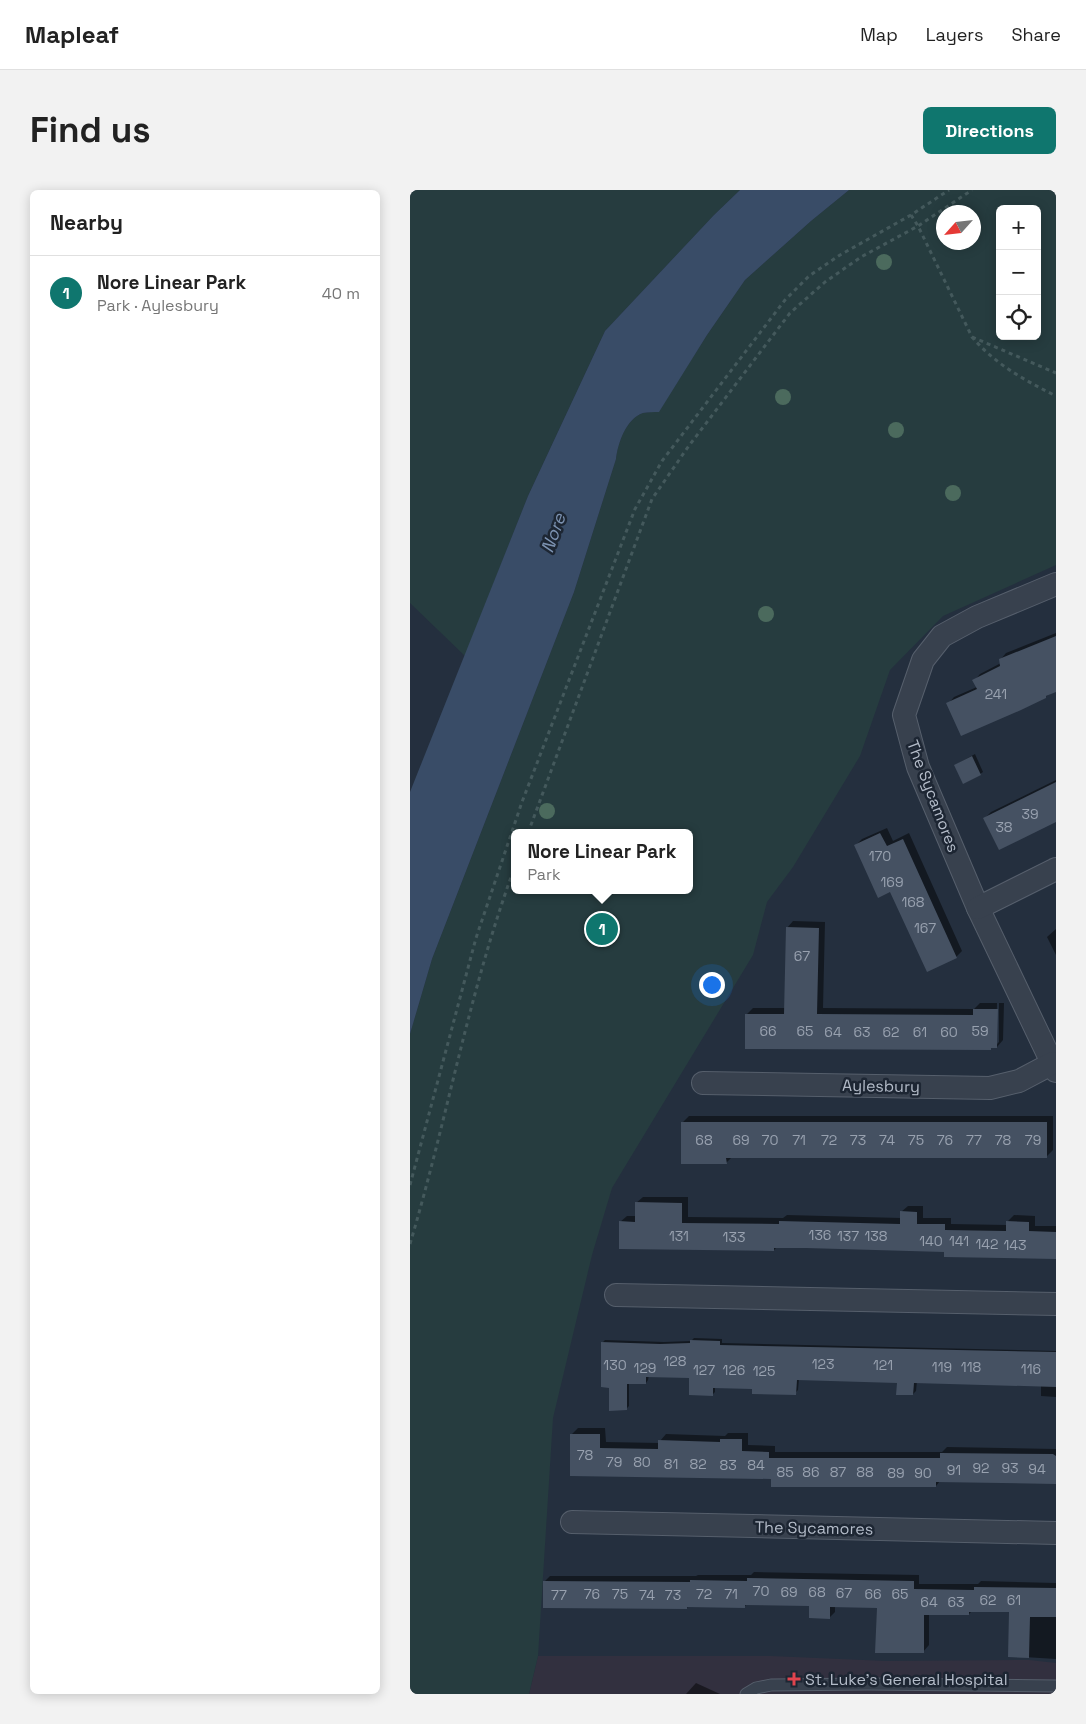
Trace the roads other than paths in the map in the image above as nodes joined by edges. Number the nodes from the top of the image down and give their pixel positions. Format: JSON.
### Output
{"nodes":[{"id":1,"x":1056,"y":584,"type":"edge"},
{"id":2,"x":1056,"y":869,"type":"edge"},
{"id":3,"x":978,"y":908,"type":"junction"},
{"id":4,"x":1054,"y":1067,"type":"edge"},
{"id":5,"x":703,"y":1083,"type":"dead end"},
{"id":6,"x":616,"y":1295,"type":"dead end"},
{"id":7,"x":1056,"y":1304,"type":"edge"},
{"id":8,"x":572,"y":1522,"type":"dead end"},
{"id":9,"x":1056,"y":1533,"type":"edge"},
{"id":10,"x":1056,"y":1686,"type":"edge"},
{"id":11,"x":999,"y":1690,"type":"edge"},
{"id":12,"x":746,"y":1694,"type":"edge"}],
"edges":[{"from":1,"to":3,"type":"street","name":"The Sycamores"},
{"from":2,"to":3,"type":"street"},
{"from":3,"to":4,"type":"street","name":"Aylesbury"},
{"from":4,"to":5,"type":"street","name":"Aylesbury"},
{"from":6,"to":7,"type":"street"},
{"from":8,"to":9,"type":"street","name":"The Sycamores"},
{"from":10,"to":11,"type":"lane"},
{"from":11,"to":12,"type":"lane"}]}
